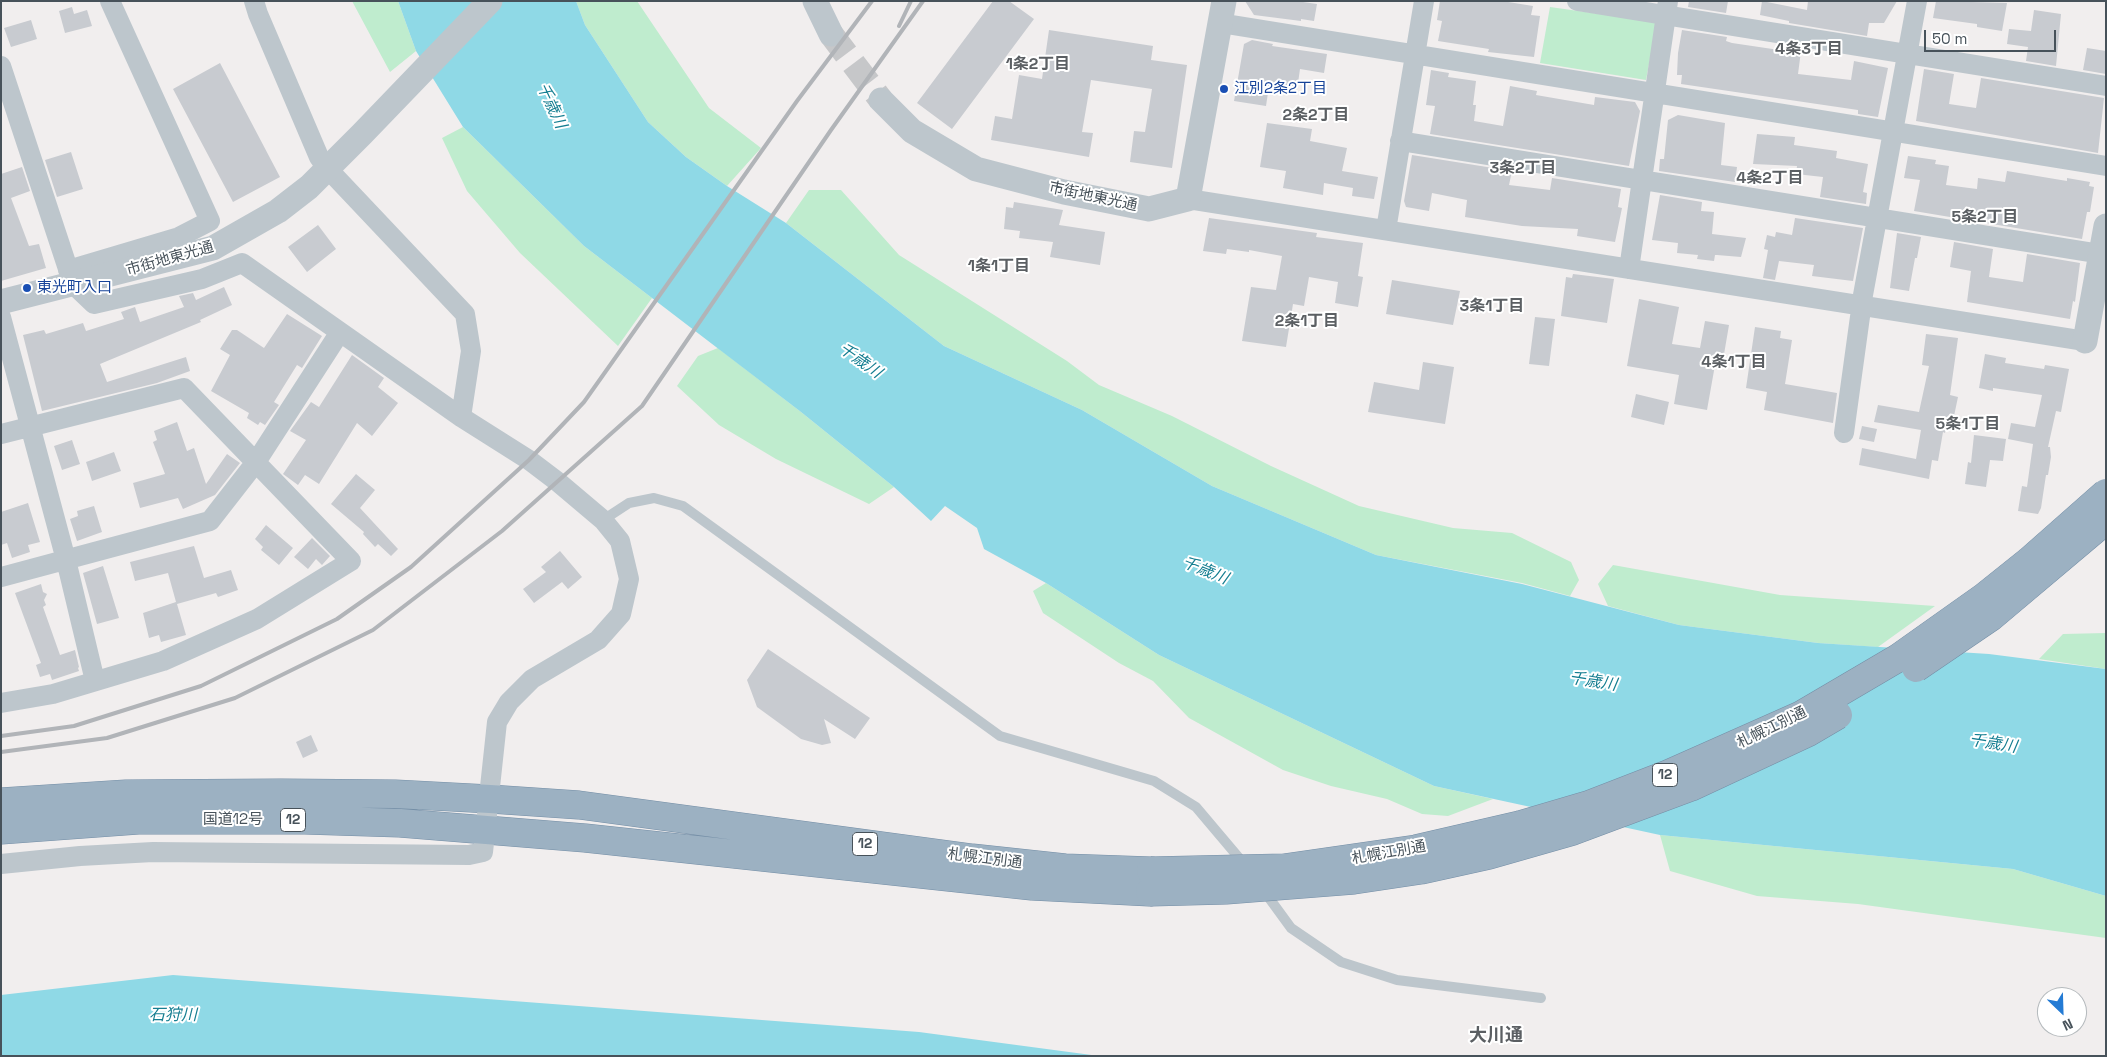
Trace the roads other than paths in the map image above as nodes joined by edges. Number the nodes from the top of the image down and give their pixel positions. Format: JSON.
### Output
{"nodes":[{"id":1,"x":110,"y":1,"type":"edge"},
{"id":2,"x":254,"y":1,"type":"edge"},
{"id":3,"x":490,"y":1,"type":"edge"},
{"id":4,"x":815,"y":1,"type":"edge"},
{"id":5,"x":1424,"y":1,"type":"edge"},
{"id":6,"x":1577,"y":1,"type":"edge"},
{"id":7,"x":1917,"y":1,"type":"edge"},
{"id":8,"x":1667,"y":8,"type":"edge"},
{"id":9,"x":1222,"y":12,"type":"edge"},
{"id":10,"x":831,"y":34,"type":"tunnel mouth"},
{"id":11,"x":1414,"y":54,"type":"junction"},
{"id":12,"x":1907,"y":54,"type":"junction"},
{"id":13,"x":1,"y":66,"type":"edge"},
{"id":14,"x":2106,"y":86,"type":"edge"},
{"id":15,"x":1655,"y":93,"type":"junction"},
{"id":16,"x":881,"y":100,"type":"tunnel mouth"},
{"id":17,"x":9,"y":118,"type":"edge"},
{"id":18,"x":1892,"y":132,"type":"junction"},
{"id":19,"x":1400,"y":141,"type":"junction"},
{"id":20,"x":2106,"y":166,"type":"edge"},
{"id":21,"x":327,"y":168,"type":"junction"},
{"id":22,"x":1642,"y":181,"type":"junction"},
{"id":23,"x":1188,"y":199,"type":"junction"},
{"id":24,"x":1877,"y":217,"type":"junction"},
{"id":25,"x":2106,"y":226,"type":"edge"},
{"id":26,"x":1386,"y":230,"type":"junction"},
{"id":27,"x":2101,"y":254,"type":"junction"},
{"id":28,"x":1629,"y":269,"type":"junction"},
{"id":29,"x":71,"y":277,"type":"junction"},
{"id":30,"x":1,"y":302,"type":"edge"},
{"id":31,"x":1861,"y":305,"type":"junction"},
{"id":32,"x":1,"y":318,"type":"edge"},
{"id":33,"x":340,"y":332,"type":"junction"},
{"id":34,"x":2085,"y":341,"type":"joint"},
{"id":35,"x":461,"y":417,"type":"junction"},
{"id":36,"x":30,"y":427,"type":"junction"},
{"id":37,"x":1844,"y":433,"type":"dead end"},
{"id":38,"x":1,"y":434,"type":"edge"},
{"id":39,"x":256,"y":462,"type":"junction"},
{"id":40,"x":2106,"y":493,"type":"edge"},
{"id":41,"x":603,"y":520,"type":"junction"},
{"id":42,"x":2106,"y":520,"type":"edge"},
{"id":43,"x":66,"y":560,"type":"junction"},
{"id":44,"x":1,"y":577,"type":"edge"},
{"id":45,"x":95,"y":681,"type":"junction"},
{"id":46,"x":1,"y":703,"type":"edge"},
{"id":47,"x":490,"y":798,"type":"junction"},
{"id":48,"x":1,"y":802,"type":"edge"},
{"id":49,"x":579,"y":805,"type":"joint"},
{"id":50,"x":485,"y":829,"type":"junction"},
{"id":51,"x":1,"y":830,"type":"edge"},
{"id":52,"x":585,"y":838,"type":"joint"},
{"id":53,"x":1,"y":864,"type":"edge"},
{"id":54,"x":1150,"y":882,"type":"junction"},
{"id":55,"x":1541,"y":998,"type":"dead end"}],
"edges":[{"from":1,"to":29,"type":"street"},
{"from":2,"to":21,"type":"street"},
{"from":3,"to":21,"type":"street","name":"市街地東光通"},
{"from":4,"to":10,"type":"street"},
{"from":5,"to":11,"type":"street"},
{"from":6,"to":8,"type":"street"},
{"from":7,"to":12,"type":"street"},
{"from":8,"to":12,"type":"street"},
{"from":8,"to":15,"type":"street"},
{"from":9,"to":11,"type":"street"},
{"from":9,"to":23,"type":"street"},
{"from":11,"to":15,"type":"street"},
{"from":11,"to":19,"type":"street"},
{"from":12,"to":14,"type":"street"},
{"from":12,"to":18,"type":"street"},
{"from":13,"to":17,"type":"street"},
{"from":15,"to":18,"type":"street"},
{"from":15,"to":22,"type":"street"},
{"from":16,"to":23,"type":"street","name":"市街地東光通"},
{"from":17,"to":29,"type":"street"},
{"from":18,"to":20,"type":"street"},
{"from":18,"to":24,"type":"street"},
{"from":19,"to":22,"type":"street"},
{"from":19,"to":26,"type":"street"},
{"from":21,"to":29,"type":"street","name":"市街地東光通"},
{"from":21,"to":35,"type":"street"},
{"from":22,"to":24,"type":"street"},
{"from":22,"to":28,"type":"street"},
{"from":23,"to":26,"type":"street"},
{"from":24,"to":27,"type":"street"},
{"from":24,"to":31,"type":"street"},
{"from":25,"to":27,"type":"street"},
{"from":26,"to":28,"type":"street"},
{"from":27,"to":34,"type":"street"},
{"from":28,"to":31,"type":"street"},
{"from":29,"to":30,"type":"street","name":"市街地東光通"},
{"from":29,"to":33,"type":"street"},
{"from":31,"to":34,"type":"street"},
{"from":31,"to":37,"type":"street"},
{"from":32,"to":36,"type":"street"},
{"from":33,"to":35,"type":"street"},
{"from":33,"to":39,"type":"street"},
{"from":35,"to":41,"type":"street"},
{"from":36,"to":38,"type":"street"},
{"from":36,"to":39,"type":"street"},
{"from":36,"to":43,"type":"street"},
{"from":39,"to":43,"type":"street"},
{"from":39,"to":45,"type":"street"},
{"from":40,"to":54,"type":"highway","name":"札幌江別通","number":"12","bridge":true},
{"from":41,"to":47,"type":"street"},
{"from":41,"to":55,"type":"lane"},
{"from":42,"to":54,"type":"highway","name":"札幌江別通","number":"12","bridge":true},
{"from":43,"to":44,"type":"street"},
{"from":43,"to":45,"type":"street"},
{"from":45,"to":46,"type":"street"},
{"from":47,"to":48,"type":"highway","name":"国道12号","number":"12"},
{"from":47,"to":49,"type":"highway","name":"国道12号","number":"12"},
{"from":47,"to":50,"type":"street"},
{"from":49,"to":54,"type":"highway","name":"札幌江別通","number":"12"},
{"from":50,"to":51,"type":"highway","name":"国道12号","number":"12"},
{"from":50,"to":52,"type":"highway","name":"国道12号","number":"12"},
{"from":50,"to":53,"type":"street"},
{"from":52,"to":54,"type":"highway","name":"札幌江別通","number":"12"}]}
